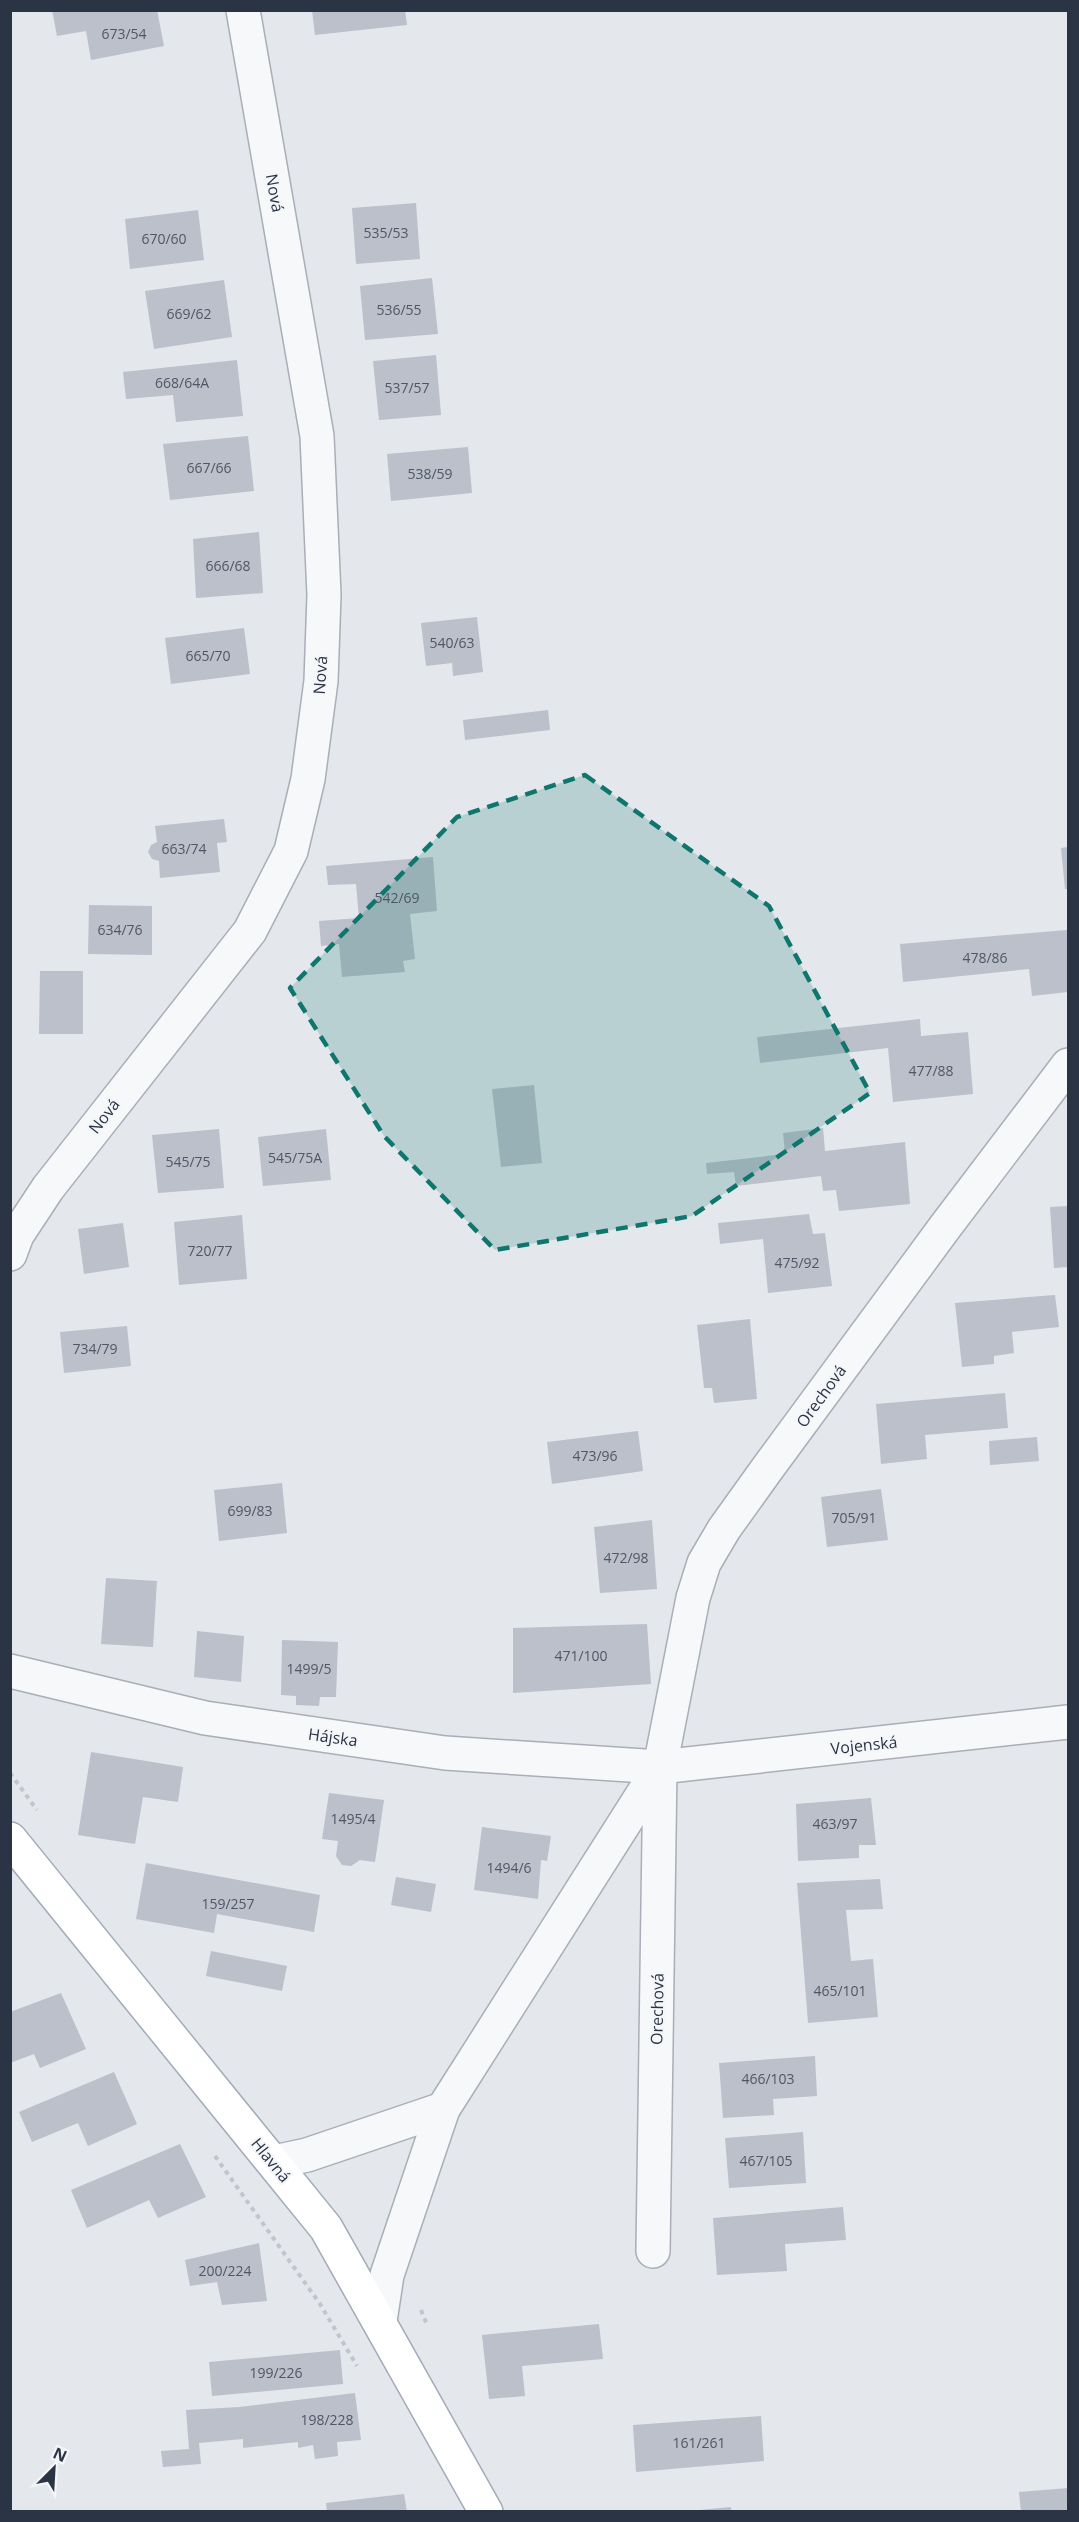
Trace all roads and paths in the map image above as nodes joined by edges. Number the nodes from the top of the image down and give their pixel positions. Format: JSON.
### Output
{"nodes":[{"id":1,"x":243,"y":10,"type":"edge"},
{"id":2,"x":1068,"y":1065,"type":"edge"},
{"id":3,"x":10,"y":1254,"type":"edge"},
{"id":4,"x":10,"y":1671,"type":"edge"},
{"id":5,"x":1068,"y":1722,"type":"edge"},
{"id":6,"x":660,"y":1767,"type":"junction"},
{"id":7,"x":10,"y":1839,"type":"edge"},
{"id":8,"x":443,"y":2109,"type":"junction"},
{"id":9,"x":274,"y":2162,"type":"junction"},
{"id":10,"x":653,"y":2251,"type":"dead end"},
{"id":11,"x":380,"y":2321,"type":"junction"},
{"id":12,"x":486,"y":2511,"type":"edge"}],
"edges":[{"from":1,"to":3,"type":"street","name":"Nová"},
{"from":2,"to":6,"type":"street","name":"Orechová"},
{"from":4,"to":6,"type":"street","name":"Hájska"},
{"from":5,"to":6,"type":"street","name":"Vojenská"},
{"from":6,"to":8,"type":"street","name":"Orechová"},
{"from":6,"to":10,"type":"street","name":"Orechová"},
{"from":7,"to":9,"type":"main road","name":"Hlavná"},
{"from":8,"to":9,"type":"street"},
{"from":8,"to":11,"type":"street","name":"Orechová"},
{"from":9,"to":11,"type":"main road","name":"Hlavná"},
{"from":11,"to":12,"type":"main road","name":"Hlavná"}]}
